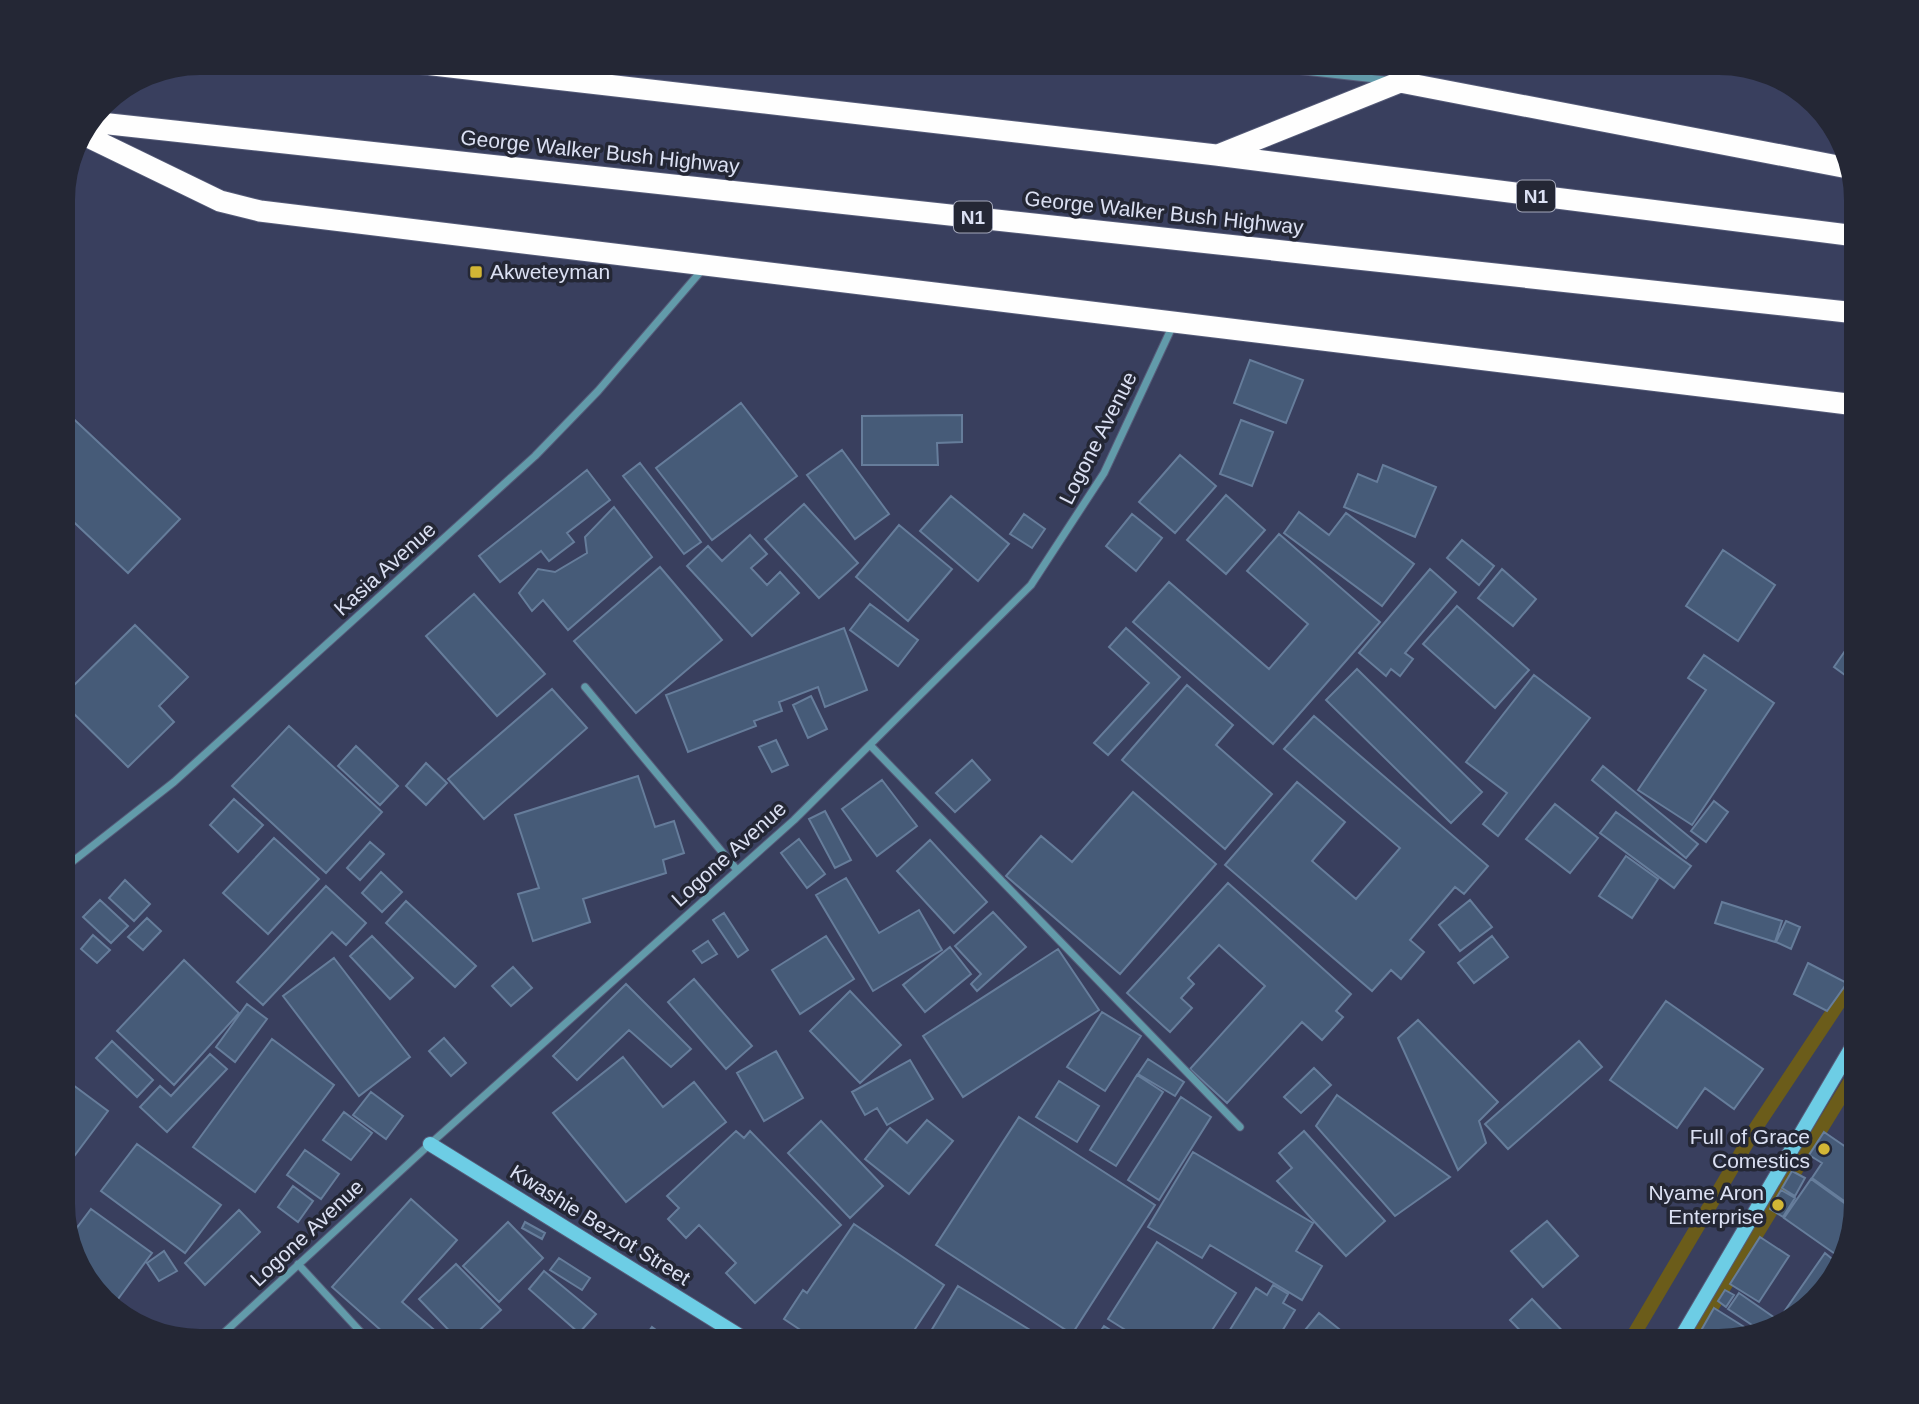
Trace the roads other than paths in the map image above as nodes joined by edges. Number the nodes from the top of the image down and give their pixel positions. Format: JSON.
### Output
{"nodes":[{"id":1,"x":520,"y":75,"type":"edge"},
{"id":2,"x":1338,"y":75,"type":"edge"},
{"id":3,"x":1400,"y":82,"type":"junction"},
{"id":4,"x":102,"y":123,"type":"edge"},
{"id":5,"x":92,"y":139,"type":"edge"},
{"id":6,"x":1216,"y":155,"type":"junction"},
{"id":7,"x":1839,"y":166,"type":"edge"},
{"id":8,"x":1844,"y":234,"type":"edge"},
{"id":9,"x":704,"y":268,"type":"junction"},
{"id":10,"x":1844,"y":312,"type":"edge"},
{"id":11,"x":1175,"y":320,"type":"junction"},
{"id":12,"x":1844,"y":404,"type":"edge"},
{"id":13,"x":585,"y":687,"type":"dead end"},
{"id":14,"x":870,"y":745,"type":"junction"},
{"id":15,"x":76,"y":859,"type":"edge"},
{"id":16,"x":737,"y":870,"type":"junction"},
{"id":17,"x":1844,"y":1060,"type":"edge"},
{"id":18,"x":1240,"y":1127,"type":"dead end"},
{"id":19,"x":430,"y":1144,"type":"junction"},
{"id":20,"x":298,"y":1264,"type":"junction"},
{"id":21,"x":228,"y":1329,"type":"edge"},
{"id":22,"x":358,"y":1329,"type":"edge"},
{"id":23,"x":729,"y":1329,"type":"edge"},
{"id":24,"x":1686,"y":1329,"type":"edge"}],
"edges":[{"from":1,"to":6,"type":"highway","number":"N1"},
{"from":2,"to":3,"type":"street"},
{"from":3,"to":6,"type":"highway"},
{"from":3,"to":7,"type":"highway"},
{"from":4,"to":10,"type":"highway","name":"George Walker Bush Highway","number":"N1"},
{"from":5,"to":9,"type":"highway"},
{"from":6,"to":8,"type":"highway","number":"N1"},
{"from":9,"to":11,"type":"highway"},
{"from":9,"to":15,"type":"street","name":"Kasia Avenue"},
{"from":11,"to":12,"type":"highway"},
{"from":11,"to":14,"type":"street","name":"Logone Avenue"},
{"from":13,"to":16,"type":"street"},
{"from":14,"to":16,"type":"street","name":"Logone Avenue"},
{"from":14,"to":18,"type":"street"},
{"from":16,"to":19,"type":"street","name":"Logone Avenue"},
{"from":17,"to":24,"type":"street"},
{"from":19,"to":20,"type":"street","name":"Logone Avenue"},
{"from":19,"to":23,"type":"street","name":"Kwashie Bezrot Street"},
{"from":20,"to":21,"type":"street","name":"Logone Avenue"},
{"from":20,"to":22,"type":"street"}]}
